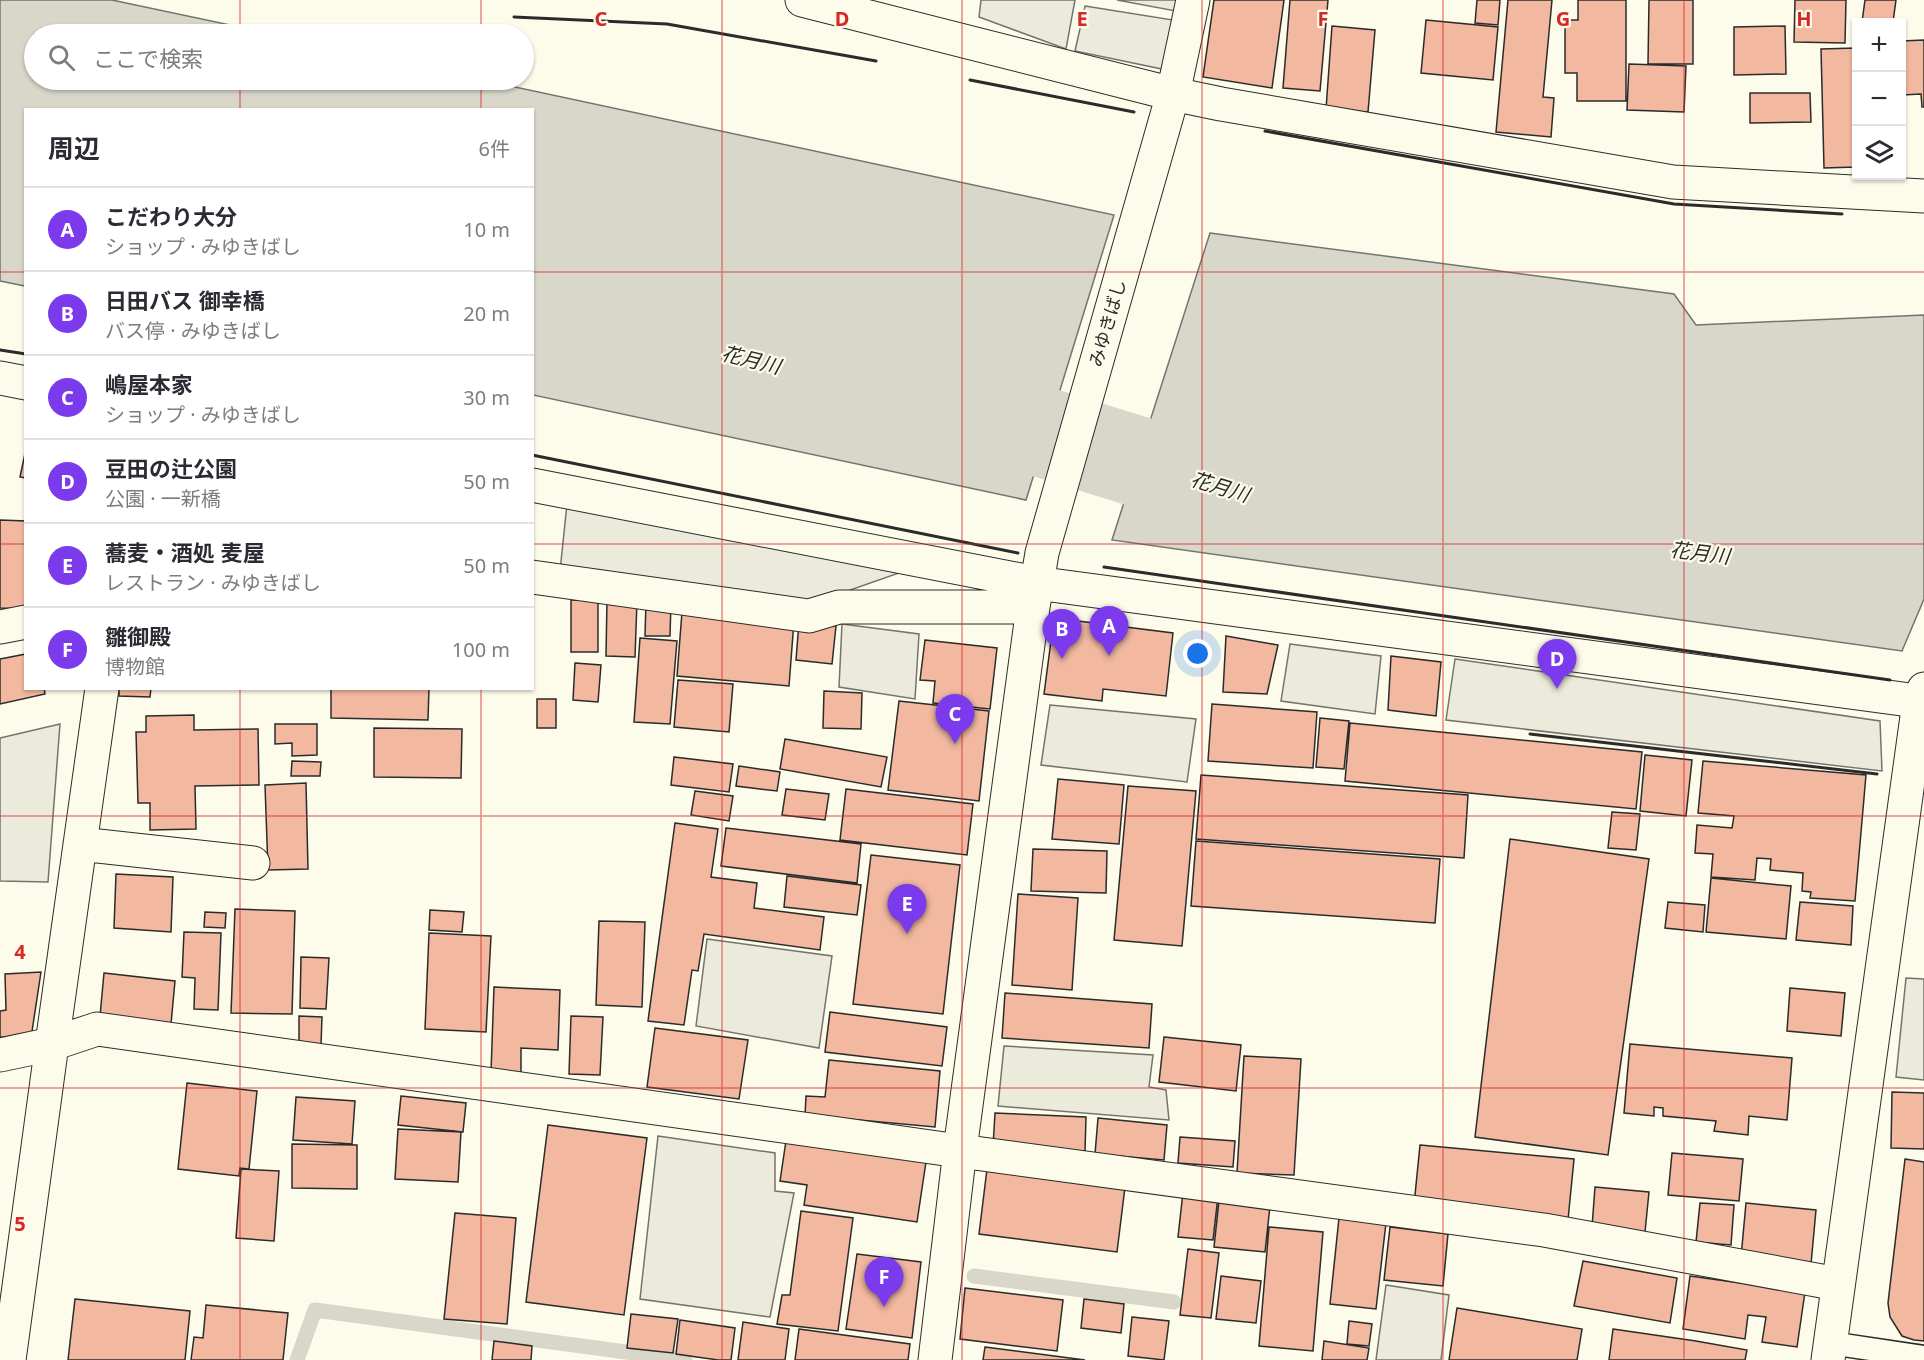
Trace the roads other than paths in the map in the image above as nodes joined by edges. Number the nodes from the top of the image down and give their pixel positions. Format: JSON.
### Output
{"nodes":[{"id":1,"x":802,"y":0,"type":"edge"},
{"id":2,"x":1193,"y":0,"type":"edge"},
{"id":3,"x":1173,"y":94,"type":"junction"},
{"id":4,"x":1924,"y":196,"type":"edge"},
{"id":5,"x":0,"y":378,"type":"edge"},
{"id":6,"x":24,"y":383,"type":"edge"},
{"id":7,"x":534,"y":485,"type":"edge"},
{"id":8,"x":534,"y":577,"type":"edge"},
{"id":9,"x":1037,"y":581,"type":"junction"},
{"id":10,"x":24,"y":622,"type":"edge"},
{"id":11,"x":0,"y":627,"type":"edge"},
{"id":12,"x":102,"y":690,"type":"edge"},
{"id":13,"x":1922,"y":697,"type":"edge"},
{"id":14,"x":80,"y":844,"type":"junction"},
{"id":15,"x":253,"y":863,"type":"dead end"},
{"id":16,"x":52,"y":1044,"type":"junction"},
{"id":17,"x":0,"y":1055,"type":"edge"},
{"id":18,"x":960,"y":1150,"type":"junction"},
{"id":19,"x":1838,"y":1284,"type":"junction"},
{"id":20,"x":1829,"y":1351,"type":"edge"},
{"id":21,"x":1924,"y":1357,"type":"edge"},
{"id":22,"x":9,"y":1360,"type":"edge"},
{"id":23,"x":935,"y":1360,"type":"edge"}],
"edges":[{"from":1,"to":3,"type":"street"},
{"from":2,"to":3,"type":"street","name":"みゆきばし"},
{"from":3,"to":4,"type":"street"},
{"from":3,"to":9,"type":"street","name":"みゆきばし"},
{"from":5,"to":6,"type":"street"},
{"from":7,"to":9,"type":"street"},
{"from":8,"to":9,"type":"street"},
{"from":9,"to":13,"type":"street"},
{"from":9,"to":18,"type":"street","name":"みゆきばし"},
{"from":10,"to":11,"type":"street"},
{"from":12,"to":14,"type":"street"},
{"from":13,"to":19,"type":"street"},
{"from":14,"to":15,"type":"street"},
{"from":14,"to":16,"type":"street"},
{"from":16,"to":17,"type":"street"},
{"from":16,"to":18,"type":"street"},
{"from":16,"to":22,"type":"street"},
{"from":18,"to":19,"type":"street"},
{"from":18,"to":23,"type":"street","name":"みゆきばし"},
{"from":19,"to":20,"type":"street"},
{"from":20,"to":21,"type":"lane"}]}
